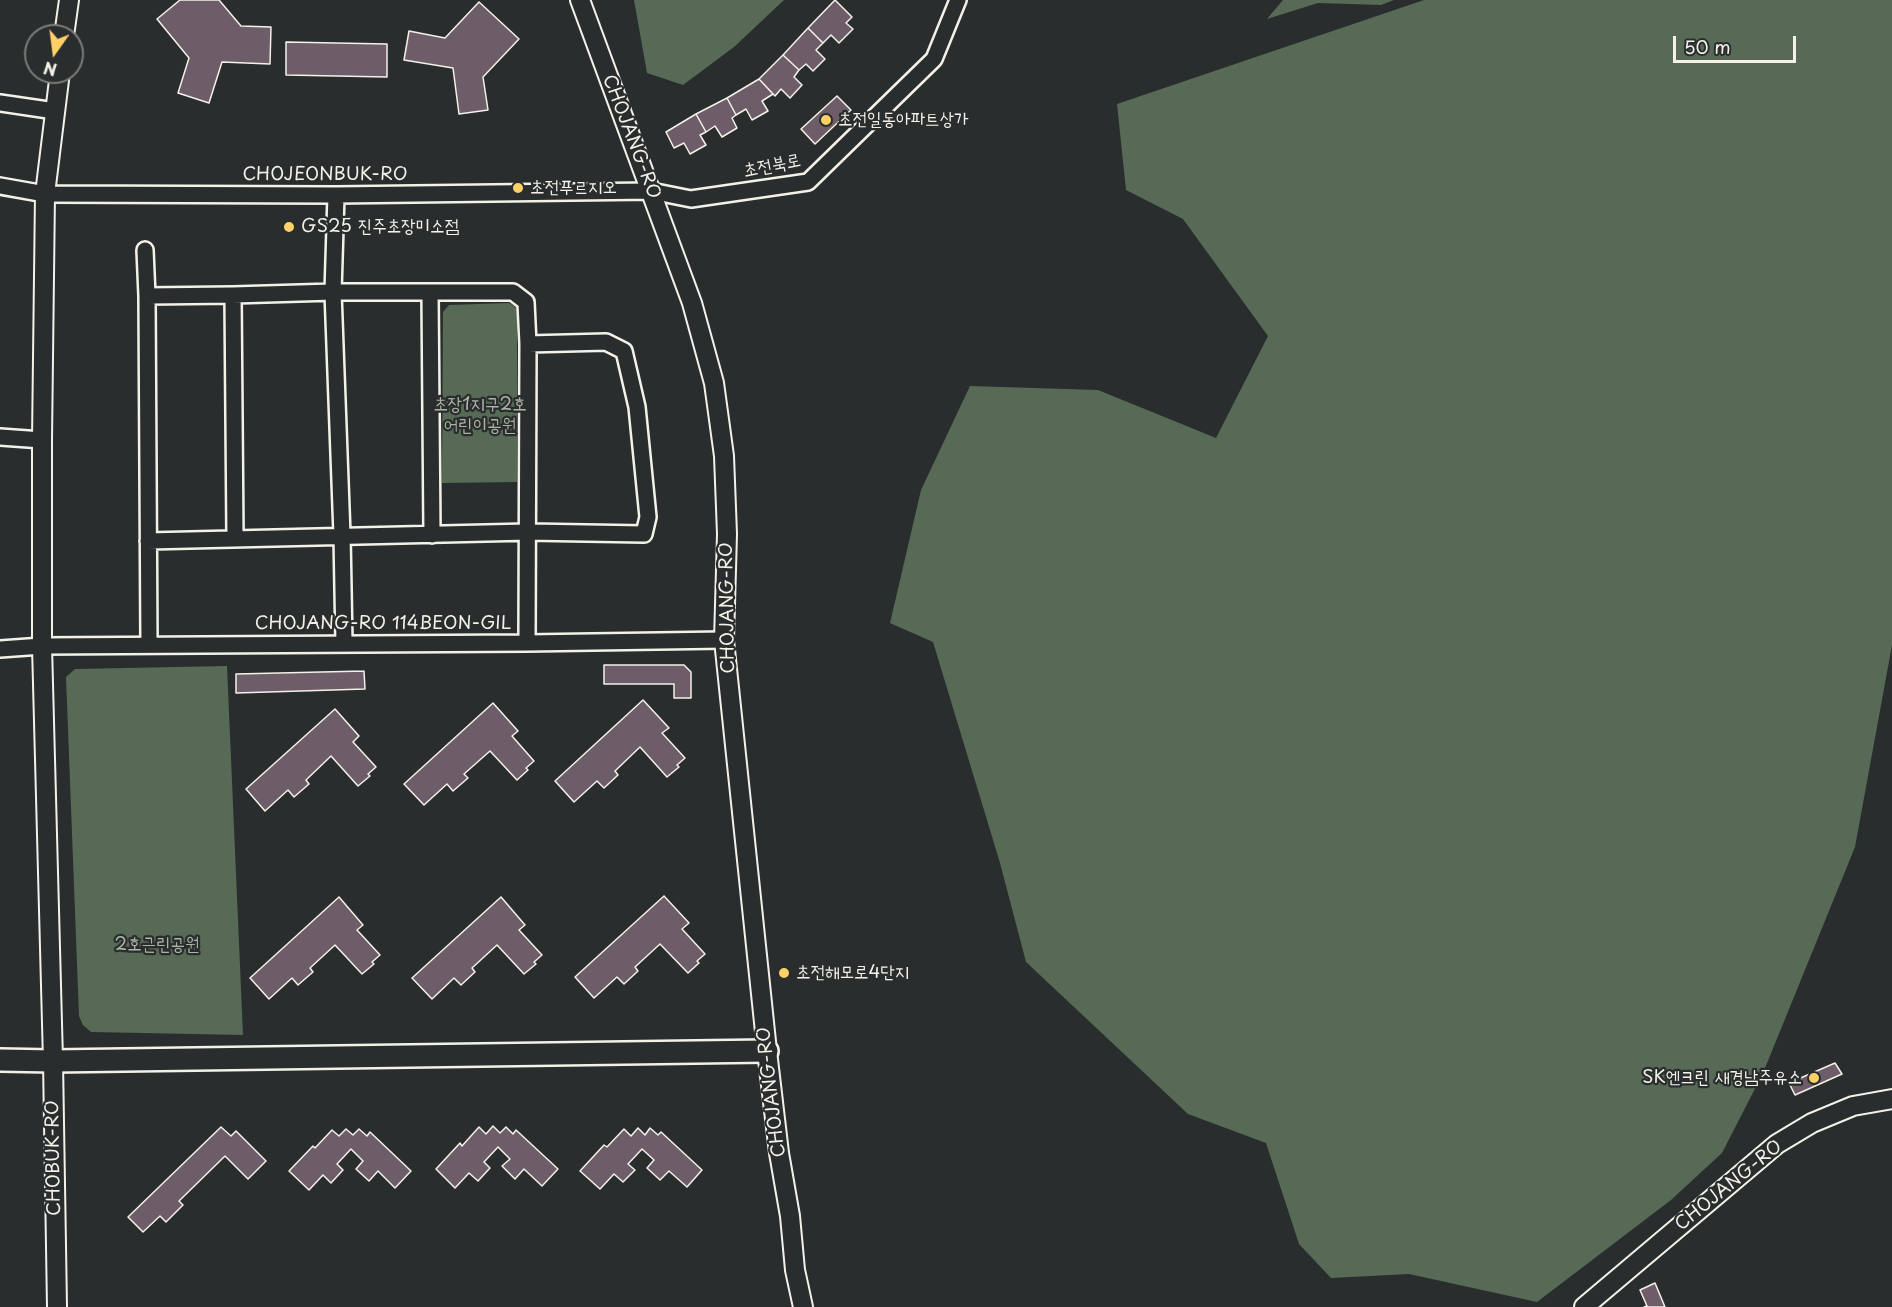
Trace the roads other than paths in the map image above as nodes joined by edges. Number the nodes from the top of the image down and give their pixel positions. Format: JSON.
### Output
{"nodes":[{"id":1,"x":69,"y":0,"type":"edge"},
{"id":2,"x":580,"y":0,"type":"edge"},
{"id":3,"x":958,"y":0,"type":"edge"},
{"id":4,"x":66,"y":24,"type":"edge"},
{"id":5,"x":58,"y":84,"type":"edge"},
{"id":6,"x":0,"y":103,"type":"edge"},
{"id":7,"x":55,"y":111,"type":"junction"},
{"id":8,"x":0,"y":186,"type":"edge"},
{"id":9,"x":651,"y":191,"type":"junction"},
{"id":10,"x":45,"y":194,"type":"junction"},
{"id":11,"x":336,"y":195,"type":"junction"},
{"id":12,"x":145,"y":250,"type":"dead end"},
{"id":13,"x":333,"y":292,"type":"junction"},
{"id":14,"x":430,"y":292,"type":"junction"},
{"id":15,"x":147,"y":296,"type":"junction"},
{"id":16,"x":233,"y":296,"type":"junction"},
{"id":17,"x":528,"y":344,"type":"junction"},
{"id":18,"x":0,"y":437,"type":"edge"},
{"id":19,"x":42,"y":440,"type":"junction"},
{"id":20,"x":528,"y":532,"type":"junction"},
{"id":21,"x":342,"y":535,"type":"junction"},
{"id":22,"x":432,"y":535,"type":"junction"},
{"id":23,"x":234,"y":538,"type":"junction"},
{"id":24,"x":148,"y":541,"type":"junction"},
{"id":25,"x":724,"y":640,"type":"junction"},
{"id":26,"x":344,"y":643,"type":"junction"},
{"id":27,"x":527,"y":643,"type":"junction"},
{"id":28,"x":149,"y":645,"type":"junction"},
{"id":29,"x":42,"y":646,"type":"junction"},
{"id":30,"x":0,"y":650,"type":"edge"},
{"id":31,"x":767,"y":1052,"type":"junction"},
{"id":32,"x":0,"y":1060,"type":"edge"},
{"id":33,"x":53,"y":1061,"type":"junction"},
{"id":34,"x":1892,"y":1099,"type":"edge"},
{"id":35,"x":57,"y":1307,"type":"edge"},
{"id":36,"x":803,"y":1307,"type":"edge"},
{"id":37,"x":1584,"y":1307,"type":"edge"}],
"edges":[{"from":1,"to":4,"type":"street"},
{"from":2,"to":9,"type":"street","name":"CHOJANG-RO"},
{"from":3,"to":9,"type":"street","name":"초전북로"},
{"from":5,"to":7,"type":"street","name":"CHOBUK-RO"},
{"from":6,"to":7,"type":"street"},
{"from":7,"to":10,"type":"street","name":"CHOBUK-RO"},
{"from":8,"to":10,"type":"street","name":"CHOJEONBUK-RO"},
{"from":9,"to":11,"type":"street","name":"CHOJEONBUK-RO"},
{"from":9,"to":25,"type":"street","name":"CHOJANG-RO"},
{"from":10,"to":11,"type":"street","name":"CHOJEONBUK-RO"},
{"from":10,"to":19,"type":"street","name":"CHOBUK-RO"},
{"from":11,"to":13,"type":"street"},
{"from":12,"to":15,"type":"street"},
{"from":13,"to":14,"type":"street"},
{"from":13,"to":16,"type":"street"},
{"from":13,"to":21,"type":"street"},
{"from":14,"to":17,"type":"street"},
{"from":14,"to":22,"type":"street"},
{"from":15,"to":16,"type":"street"},
{"from":15,"to":24,"type":"street"},
{"from":16,"to":23,"type":"street"},
{"from":17,"to":20,"type":"street"},
{"from":17,"to":20,"type":"street"},
{"from":18,"to":19,"type":"street"},
{"from":19,"to":29,"type":"street","name":"CHOBUK-RO"},
{"from":20,"to":22,"type":"street"},
{"from":20,"to":27,"type":"street"},
{"from":21,"to":22,"type":"street"},
{"from":21,"to":23,"type":"street"},
{"from":21,"to":26,"type":"street"},
{"from":23,"to":24,"type":"street"},
{"from":24,"to":28,"type":"street"},
{"from":25,"to":27,"type":"street","name":"CHOJANG-RO 114BEON-GIL"},
{"from":25,"to":31,"type":"street","name":"CHOJANG-RO"},
{"from":26,"to":27,"type":"street","name":"CHOJANG-RO 114BEON-GIL"},
{"from":26,"to":28,"type":"street","name":"CHOJANG-RO 114BEON-GIL"},
{"from":28,"to":29,"type":"street","name":"CHOJANG-RO 114BEON-GIL"},
{"from":29,"to":30,"type":"street","name":"CHOJANG-RO 114BEON-GIL"},
{"from":29,"to":33,"type":"street","name":"CHOBUK-RO"},
{"from":31,"to":33,"type":"main road"},
{"from":31,"to":36,"type":"street","name":"CHOJANG-RO"},
{"from":32,"to":33,"type":"main road"},
{"from":33,"to":35,"type":"street","name":"CHOBUK-RO"},
{"from":34,"to":37,"type":"street","name":"CHOJANG-RO"}]}
